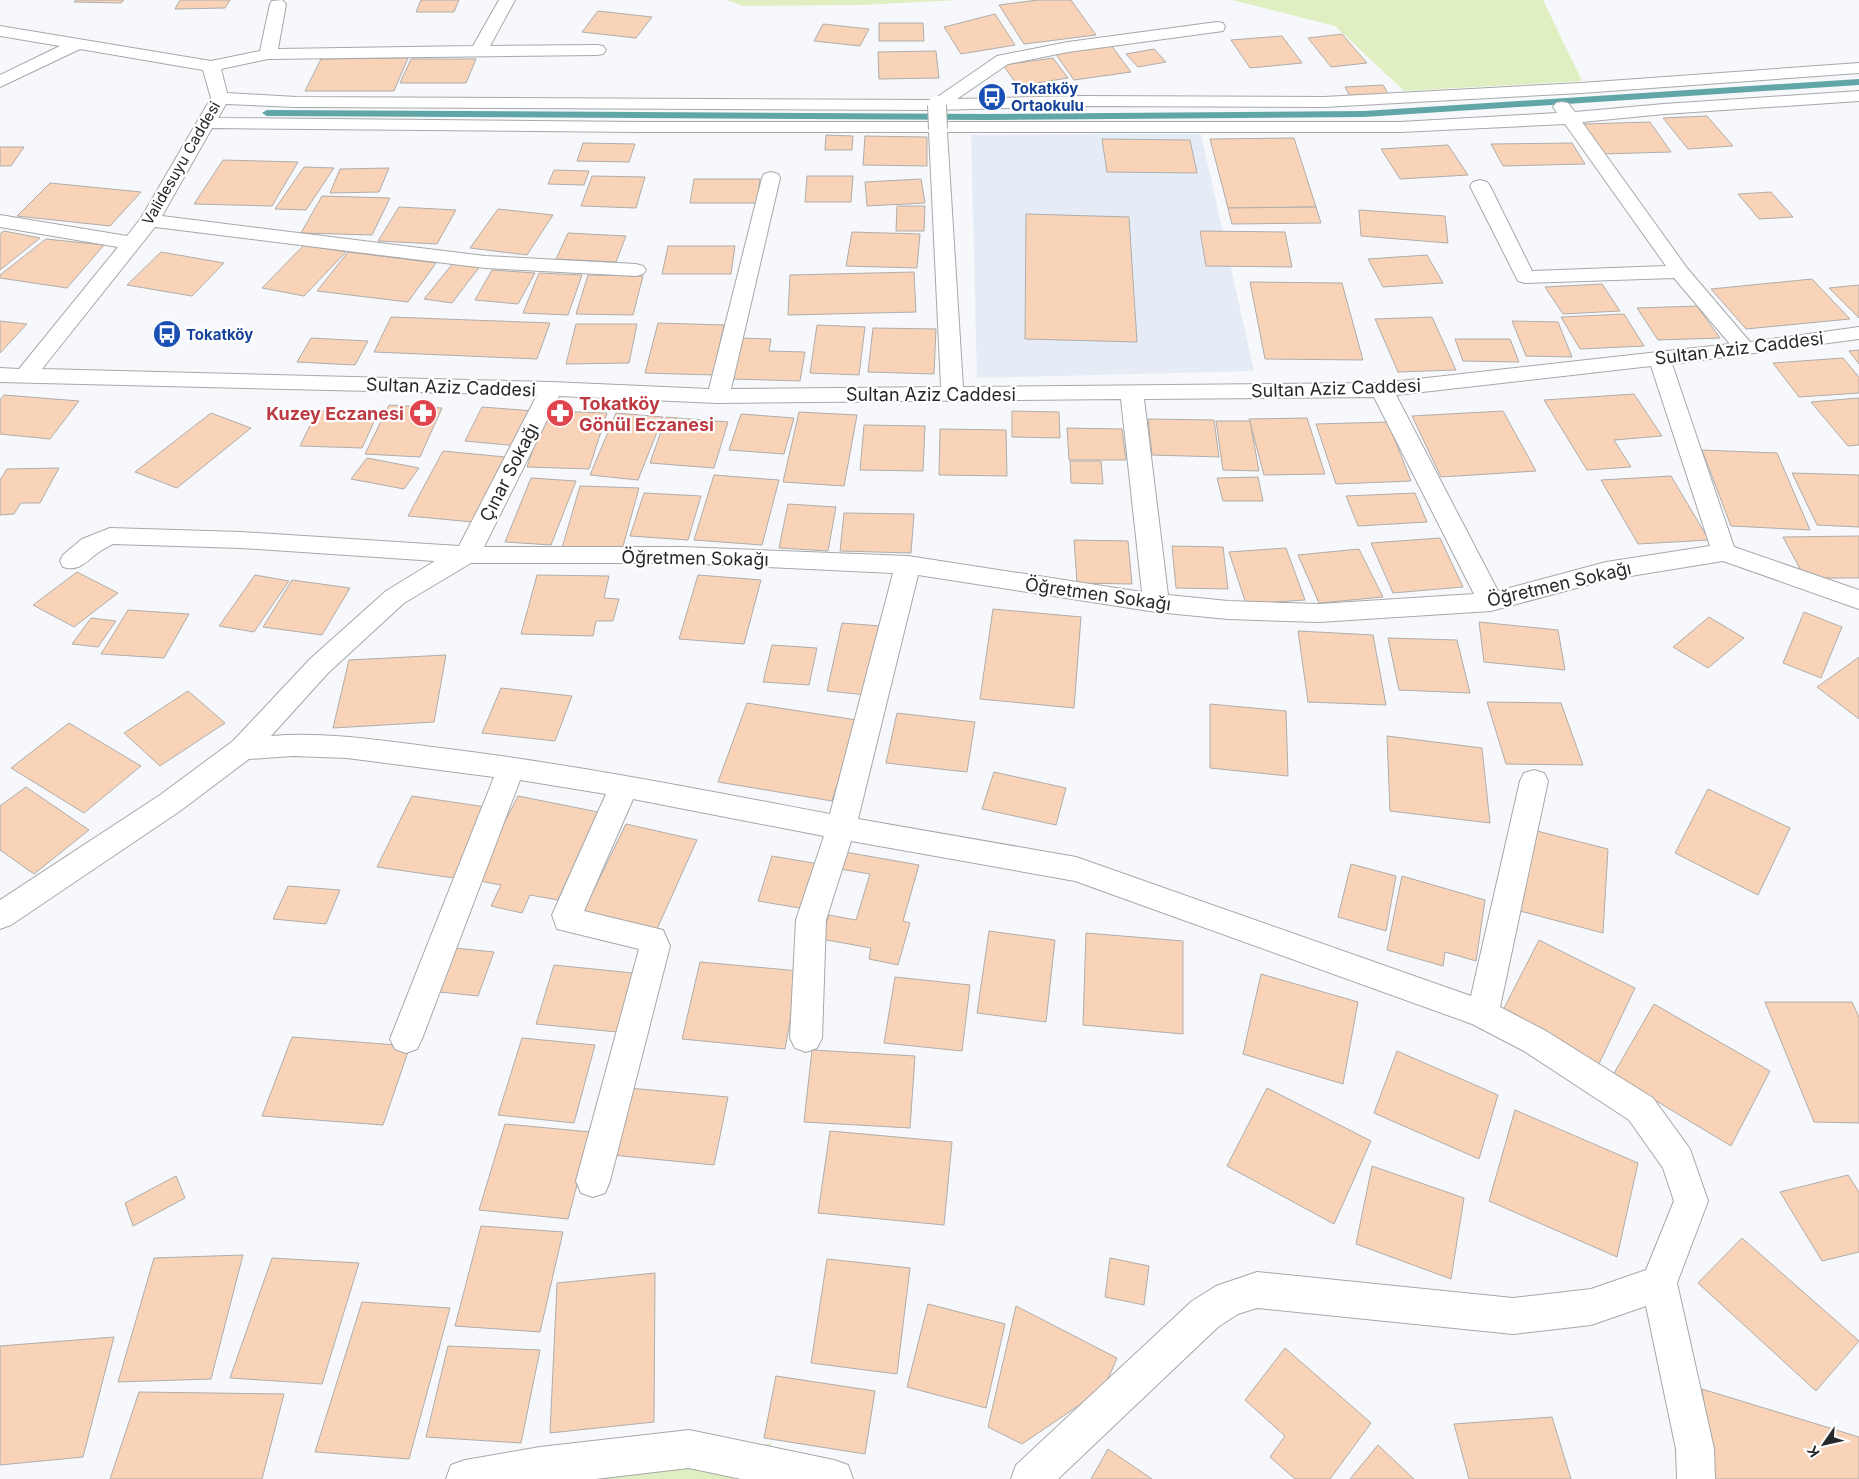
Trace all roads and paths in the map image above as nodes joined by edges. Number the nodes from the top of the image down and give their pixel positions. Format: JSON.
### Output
{"nodes":[{"id":1,"x":508,"y":0,"type":"edge"},
{"id":2,"x":278,"y":4,"type":"dead end"},
{"id":3,"x":1217,"y":27,"type":"dead end"},
{"id":4,"x":0,"y":31,"type":"edge"},
{"id":5,"x":78,"y":44,"type":"junction"},
{"id":6,"x":479,"y":50,"type":"junction"},
{"id":7,"x":597,"y":50,"type":"dead end"},
{"id":8,"x":268,"y":54,"type":"junction"},
{"id":9,"x":211,"y":66,"type":"junction"},
{"id":10,"x":1859,"y":68,"type":"edge"},
{"id":11,"x":0,"y":82,"type":"edge"},
{"id":12,"x":1549,"y":90,"type":"junction"},
{"id":13,"x":1859,"y":96,"type":"edge"},
{"id":14,"x":220,"y":98,"type":"junction"},
{"id":15,"x":937,"y":105,"type":"junction"},
{"id":16,"x":1570,"y":118,"type":"junction"},
{"id":17,"x":205,"y":123,"type":"junction"},
{"id":18,"x":771,"y":178,"type":"dead end"},
{"id":19,"x":1480,"y":186,"type":"dead end"},
{"id":20,"x":150,"y":220,"type":"junction"},
{"id":21,"x":0,"y":221,"type":"edge"},
{"id":22,"x":133,"y":242,"type":"junction"},
{"id":23,"x":636,"y":270,"type":"dead end"},
{"id":24,"x":1680,"y":272,"type":"junction"},
{"id":25,"x":1859,"y":333,"type":"edge"},
{"id":26,"x":1745,"y":349,"type":"junction"},
{"id":27,"x":1659,"y":358,"type":"junction"},
{"id":28,"x":0,"y":375,"type":"edge"},
{"id":29,"x":26,"y":375,"type":"junction"},
{"id":30,"x":550,"y":389,"type":"junction"},
{"id":31,"x":1382,"y":390,"type":"junction"},
{"id":32,"x":952,"y":392,"type":"junction"},
{"id":33,"x":1132,"y":394,"type":"junction"},
{"id":34,"x":718,"y":396,"type":"junction"},
{"id":35,"x":1724,"y":552,"type":"junction"},
{"id":36,"x":467,"y":556,"type":"junction"},
{"id":37,"x":72,"y":561,"type":"dead end"},
{"id":38,"x":908,"y":565,"type":"junction"},
{"id":39,"x":1859,"y":600,"type":"edge"},
{"id":40,"x":1491,"y":602,"type":"junction"},
{"id":41,"x":1156,"y":603,"type":"junction"},
{"id":42,"x":243,"y":749,"type":"junction"},
{"id":43,"x":512,"y":768,"type":"junction"},
{"id":44,"x":1534,"y":781,"type":"dead end"},
{"id":45,"x":624,"y":786,"type":"junction"},
{"id":46,"x":841,"y":828,"type":"junction"},
{"id":47,"x":0,"y":916,"type":"edge"},
{"id":48,"x":1482,"y":1014,"type":"junction"},
{"id":49,"x":806,"y":1038,"type":"dead end"},
{"id":50,"x":406,"y":1039,"type":"dead end"},
{"id":51,"x":593,"y":1181,"type":"dead end"},
{"id":52,"x":1659,"y":1283,"type":"junction"},
{"id":53,"x":465,"y":1479,"type":"edge"},
{"id":54,"x":834,"y":1479,"type":"edge"},
{"id":55,"x":1030,"y":1479,"type":"edge"},
{"id":56,"x":1696,"y":1479,"type":"edge"}],
"edges":[{"from":1,"to":6,"type":"street"},
{"from":2,"to":8,"type":"street"},
{"from":3,"to":15,"type":"street"},
{"from":4,"to":5,"type":"street"},
{"from":5,"to":9,"type":"street"},
{"from":5,"to":11,"type":"street"},
{"from":6,"to":7,"type":"street"},
{"from":6,"to":8,"type":"street"},
{"from":8,"to":9,"type":"street"},
{"from":9,"to":14,"type":"street","name":"Validesuyu Caddesi"},
{"from":10,"to":12,"type":"street"},
{"from":12,"to":15,"type":"street"},
{"from":12,"to":16,"type":"street"},
{"from":13,"to":16,"type":"street"},
{"from":14,"to":15,"type":"street"},
{"from":14,"to":17,"type":"street","name":"Validesuyu Caddesi"},
{"from":15,"to":32,"type":"street","bridge":true},
{"from":16,"to":17,"type":"street"},
{"from":16,"to":24,"type":"street"},
{"from":17,"to":20,"type":"street","name":"Validesuyu Caddesi"},
{"from":18,"to":34,"type":"street"},
{"from":19,"to":24,"type":"street"},
{"from":20,"to":22,"type":"street","name":"Validesuyu Caddesi"},
{"from":20,"to":23,"type":"street"},
{"from":21,"to":22,"type":"street"},
{"from":22,"to":29,"type":"street","name":"Validesuyu Caddesi"},
{"from":24,"to":26,"type":"street"},
{"from":25,"to":26,"type":"street","name":"Sultan Aziz Caddesi"},
{"from":26,"to":27,"type":"street","name":"Sultan Aziz Caddesi"},
{"from":27,"to":31,"type":"street","name":"Sultan Aziz Caddesi"},
{"from":27,"to":35,"type":"street"},
{"from":28,"to":29,"type":"street","name":"Sultan Aziz Caddesi"},
{"from":29,"to":30,"type":"street","name":"Sultan Aziz Caddesi"},
{"from":30,"to":34,"type":"street","name":"Sultan Aziz Caddesi"},
{"from":30,"to":36,"type":"street","name":"Çınar Sokağı"},
{"from":31,"to":33,"type":"street","name":"Sultan Aziz Caddesi"},
{"from":31,"to":40,"type":"street"},
{"from":32,"to":33,"type":"street","name":"Sultan Aziz Caddesi"},
{"from":32,"to":34,"type":"street","name":"Sultan Aziz Caddesi"},
{"from":33,"to":41,"type":"street"},
{"from":35,"to":39,"type":"street"},
{"from":35,"to":40,"type":"street","name":"Öğretmen Sokağı"},
{"from":36,"to":37,"type":"street","name":"Öğretmen Sokağı"},
{"from":36,"to":38,"type":"street","name":"Öğretmen Sokağı"},
{"from":36,"to":42,"type":"street"},
{"from":38,"to":41,"type":"street","name":"Öğretmen Sokağı"},
{"from":38,"to":46,"type":"street"},
{"from":40,"to":41,"type":"street","name":"Öğretmen Sokağı"},
{"from":42,"to":43,"type":"street"},
{"from":42,"to":47,"type":"street"},
{"from":43,"to":45,"type":"street"},
{"from":43,"to":50,"type":"street"},
{"from":44,"to":48,"type":"street"},
{"from":45,"to":46,"type":"street"},
{"from":45,"to":51,"type":"street"},
{"from":46,"to":48,"type":"street"},
{"from":46,"to":49,"type":"street"},
{"from":48,"to":52,"type":"street"},
{"from":52,"to":55,"type":"street"},
{"from":52,"to":56,"type":"street"},
{"from":53,"to":54,"type":"street"}]}
